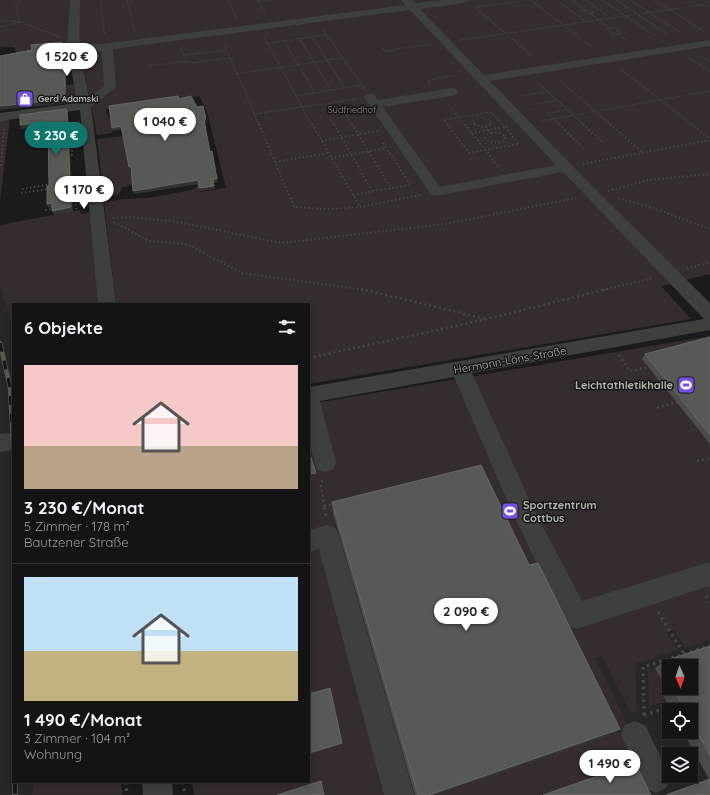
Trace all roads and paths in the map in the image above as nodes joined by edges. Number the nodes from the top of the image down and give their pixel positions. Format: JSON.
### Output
{"nodes":[{"id":1,"x":15,"y":0,"type":"edge"},
{"id":2,"x":75,"y":0,"type":"edge"},
{"id":3,"x":100,"y":0,"type":"edge"},
{"id":4,"x":228,"y":0,"type":"edge"},
{"id":5,"x":273,"y":0,"type":"edge"},
{"id":6,"x":464,"y":0,"type":"edge"},
{"id":7,"x":586,"y":0,"type":"edge"},
{"id":8,"x":602,"y":0,"type":"edge"},
{"id":9,"x":616,"y":0,"type":"edge"},
{"id":10,"x":630,"y":0,"type":"edge"},
{"id":11,"x":655,"y":0,"type":"edge"},
{"id":12,"x":573,"y":1,"type":"dead end"},
{"id":13,"x":259,"y":2,"type":"dead end"},
{"id":14,"x":410,"y":3,"type":"edge"},
{"id":15,"x":561,"y":3,"type":"dead end"},
{"id":16,"x":710,"y":7,"type":"edge"},
{"id":17,"x":629,"y":8,"type":"junction"},
{"id":18,"x":585,"y":10,"type":"junction"},
{"id":19,"x":617,"y":10,"type":"junction"},
{"id":20,"x":670,"y":10,"type":"junction"},
{"id":21,"x":650,"y":12,"type":"junction"},
{"id":22,"x":590,"y":14,"type":"junction"},
{"id":23,"x":637,"y":14,"type":"junction"},
{"id":24,"x":625,"y":16,"type":"junction"},
{"id":25,"x":611,"y":18,"type":"junction"},
{"id":26,"x":0,"y":20,"type":"edge"},
{"id":27,"x":598,"y":20,"type":"junction"},
{"id":28,"x":20,"y":22,"type":"junction"},
{"id":29,"x":586,"y":22,"type":"junction"},
{"id":30,"x":0,"y":27,"type":"edge"},
{"id":31,"x":322,"y":28,"type":"dead end"},
{"id":32,"x":242,"y":29,"type":"junction"},
{"id":33,"x":610,"y":29,"type":"junction"},
{"id":34,"x":680,"y":32,"type":"dead end"},
{"id":35,"x":617,"y":33,"type":"junction"},
{"id":36,"x":326,"y":34,"type":"junction"},
{"id":37,"x":667,"y":34,"type":"dead end"},
{"id":38,"x":264,"y":35,"type":"dead end"},
{"id":39,"x":710,"y":35,"type":"edge"},
{"id":40,"x":655,"y":36,"type":"dead end"},
{"id":41,"x":312,"y":37,"type":"junction"},
{"id":42,"x":299,"y":38,"type":"junction"},
{"id":43,"x":284,"y":40,"type":"junction"},
{"id":44,"x":627,"y":41,"type":"dead end"},
{"id":45,"x":223,"y":42,"type":"dead end"},
{"id":46,"x":447,"y":42,"type":"junction"},
{"id":47,"x":267,"y":43,"type":"junction"},
{"id":48,"x":710,"y":43,"type":"edge"},
{"id":49,"x":399,"y":46,"type":"dead end"},
{"id":50,"x":74,"y":47,"type":"junction"},
{"id":51,"x":101,"y":47,"type":"junction"},
{"id":52,"x":181,"y":47,"type":"dead end"},
{"id":53,"x":383,"y":48,"type":"dead end"},
{"id":54,"x":401,"y":48,"type":"junction"},
{"id":55,"x":226,"y":50,"type":"junction"},
{"id":56,"x":184,"y":56,"type":"junction"},
{"id":57,"x":701,"y":56,"type":"dead end"},
{"id":58,"x":230,"y":58,"type":"junction"},
{"id":59,"x":342,"y":58,"type":"junction"},
{"id":60,"x":689,"y":58,"type":"dead end"},
{"id":61,"x":327,"y":60,"type":"junction"},
{"id":62,"x":186,"y":61,"type":"junction"},
{"id":63,"x":314,"y":62,"type":"junction"},
{"id":64,"x":710,"y":62,"type":"edge"},
{"id":65,"x":298,"y":65,"type":"junction"},
{"id":66,"x":149,"y":66,"type":"dead end"},
{"id":67,"x":279,"y":68,"type":"junction"},
{"id":68,"x":710,"y":72,"type":"edge"},
{"id":69,"x":237,"y":74,"type":"junction"},
{"id":70,"x":479,"y":76,"type":"junction"},
{"id":71,"x":538,"y":83,"type":"dead end"},
{"id":72,"x":362,"y":85,"type":"junction"},
{"id":73,"x":345,"y":88,"type":"junction"},
{"id":74,"x":331,"y":90,"type":"junction"},
{"id":75,"x":442,"y":91,"type":"junction"},
{"id":76,"x":710,"y":91,"type":"edge"},
{"id":77,"x":548,"y":92,"type":"junction"},
{"id":78,"x":315,"y":93,"type":"junction"},
{"id":79,"x":295,"y":96,"type":"junction"},
{"id":80,"x":520,"y":96,"type":"dead end"},
{"id":81,"x":557,"y":100,"type":"junction"},
{"id":82,"x":373,"y":101,"type":"junction"},
{"id":83,"x":530,"y":105,"type":"dead end"},
{"id":84,"x":84,"y":106,"type":"junction"},
{"id":85,"x":302,"y":108,"type":"junction"},
{"id":86,"x":568,"y":110,"type":"junction"},
{"id":87,"x":254,"y":114,"type":"junction"},
{"id":88,"x":346,"y":115,"type":"dead end"},
{"id":89,"x":476,"y":115,"type":"junction"},
{"id":90,"x":573,"y":115,"type":"junction"},
{"id":91,"x":3,"y":117,"type":"edge"},
{"id":92,"x":478,"y":117,"type":"junction"},
{"id":93,"x":330,"y":118,"type":"dead end"},
{"id":94,"x":459,"y":118,"type":"junction"},
{"id":95,"x":553,"y":119,"type":"junction"},
{"id":96,"x":498,"y":120,"type":"junction"},
{"id":97,"x":491,"y":121,"type":"junction"},
{"id":98,"x":472,"y":124,"type":"junction"},
{"id":99,"x":524,"y":124,"type":"junction"},
{"id":100,"x":371,"y":125,"type":"dead end"},
{"id":101,"x":465,"y":125,"type":"junction"},
{"id":102,"x":486,"y":127,"type":"junction"},
{"id":103,"x":504,"y":127,"type":"junction"},
{"id":104,"x":393,"y":129,"type":"junction"},
{"id":105,"x":488,"y":130,"type":"junction"},
{"id":106,"x":375,"y":132,"type":"junction"},
{"id":107,"x":472,"y":133,"type":"junction"},
{"id":108,"x":491,"y":133,"type":"junction"},
{"id":109,"x":358,"y":135,"type":"junction"},
{"id":110,"x":512,"y":135,"type":"junction"},
{"id":111,"x":505,"y":136,"type":"junction"},
{"id":112,"x":379,"y":137,"type":"dead end"},
{"id":113,"x":341,"y":138,"type":"junction"},
{"id":114,"x":3,"y":139,"type":"junction"},
{"id":115,"x":0,"y":140,"type":"edge"},
{"id":116,"x":486,"y":140,"type":"junction"},
{"id":117,"x":710,"y":140,"type":"edge"},
{"id":118,"x":321,"y":141,"type":"junction"},
{"id":119,"x":478,"y":141,"type":"junction"},
{"id":120,"x":382,"y":143,"type":"dead end"},
{"id":121,"x":500,"y":143,"type":"junction"},
{"id":122,"x":603,"y":143,"type":"dead end"},
{"id":123,"x":404,"y":145,"type":"junction"},
{"id":124,"x":503,"y":147,"type":"junction"},
{"id":125,"x":582,"y":147,"type":"dead end"},
{"id":126,"x":386,"y":148,"type":"junction"},
{"id":127,"x":69,"y":149,"type":"edge"},
{"id":128,"x":485,"y":150,"type":"junction"},
{"id":129,"x":368,"y":151,"type":"junction"},
{"id":130,"x":328,"y":153,"type":"junction"},
{"id":131,"x":351,"y":154,"type":"junction"},
{"id":132,"x":72,"y":156,"type":"dead end"},
{"id":133,"x":331,"y":158,"type":"junction"},
{"id":134,"x":275,"y":162,"type":"junction"},
{"id":135,"x":1,"y":166,"type":"edge"},
{"id":136,"x":566,"y":167,"type":"junction"},
{"id":137,"x":710,"y":174,"type":"edge"},
{"id":138,"x":508,"y":178,"type":"junction"},
{"id":139,"x":58,"y":182,"type":"edge"},
{"id":140,"x":410,"y":184,"type":"junction"},
{"id":141,"x":66,"y":186,"type":"edge"},
{"id":142,"x":432,"y":186,"type":"junction"},
{"id":143,"x":391,"y":188,"type":"junction"},
{"id":144,"x":22,"y":189,"type":"dead end"},
{"id":145,"x":51,"y":189,"type":"edge"},
{"id":146,"x":74,"y":191,"type":"dead end"},
{"id":147,"x":372,"y":191,"type":"junction"},
{"id":148,"x":21,"y":193,"type":"dead end"},
{"id":149,"x":596,"y":194,"type":"junction"},
{"id":150,"x":353,"y":195,"type":"junction"},
{"id":151,"x":72,"y":200,"type":"edge"},
{"id":152,"x":360,"y":206,"type":"junction"},
{"id":153,"x":60,"y":207,"type":"edge"},
{"id":154,"x":76,"y":209,"type":"dead end"},
{"id":155,"x":45,"y":210,"type":"dead end"},
{"id":156,"x":710,"y":229,"type":"edge"},
{"id":157,"x":710,"y":262,"type":"edge"},
{"id":158,"x":671,"y":273,"type":"junction"},
{"id":159,"x":107,"y":303,"type":"edge"},
{"id":160,"x":710,"y":314,"type":"edge"},
{"id":161,"x":488,"y":319,"type":"junction"},
{"id":162,"x":710,"y":324,"type":"edge"},
{"id":163,"x":617,"y":353,"type":"dead end"},
{"id":164,"x":310,"y":358,"type":"edge"},
{"id":165,"x":648,"y":367,"type":"edge"},
{"id":166,"x":460,"y":368,"type":"junction"},
{"id":167,"x":310,"y":395,"type":"edge"},
{"id":168,"x":676,"y":402,"type":"edge"},
{"id":169,"x":310,"y":403,"type":"edge"},
{"id":170,"x":657,"y":408,"type":"dead end"},
{"id":171,"x":12,"y":441,"type":"edge"},
{"id":172,"x":0,"y":443,"type":"edge"},
{"id":173,"x":710,"y":458,"type":"edge"},
{"id":174,"x":697,"y":461,"type":"dead end"},
{"id":175,"x":325,"y":463,"type":"joint"},
{"id":176,"x":340,"y":503,"type":"edge"},
{"id":177,"x":324,"y":506,"type":"junction"},
{"id":178,"x":318,"y":539,"type":"edge"},
{"id":179,"x":710,"y":574,"type":"edge"},
{"id":180,"x":648,"y":595,"type":"junction"},
{"id":181,"x":710,"y":646,"type":"edge"},
{"id":182,"x":684,"y":654,"type":"junction"},
{"id":183,"x":662,"y":712,"type":"edge"},
{"id":184,"x":639,"y":725,"type":"junction"},
{"id":185,"x":656,"y":778,"type":"dead end"},
{"id":186,"x":126,"y":783,"type":"edge"},
{"id":187,"x":157,"y":783,"type":"edge"},
{"id":188,"x":184,"y":783,"type":"edge"},
{"id":189,"x":127,"y":795,"type":"edge"},
{"id":190,"x":158,"y":795,"type":"edge"},
{"id":191,"x":185,"y":795,"type":"edge"},
{"id":192,"x":399,"y":795,"type":"edge"}],
"edges":[{"from":1,"to":28,"type":"path"},
{"from":2,"to":50,"type":"street"},
{"from":3,"to":51,"type":"path"},
{"from":4,"to":32,"type":"path"},
{"from":5,"to":13,"type":"path"},
{"from":6,"to":14,"type":"street"},
{"from":7,"to":25,"type":"path"},
{"from":8,"to":19,"type":"path"},
{"from":9,"to":17,"type":"path"},
{"from":10,"to":21,"type":"path"},
{"from":11,"to":20,"type":"path"},
{"from":12,"to":18,"type":"path"},
{"from":14,"to":32,"type":"street"},
{"from":14,"to":46,"type":"street"},
{"from":15,"to":29,"type":"path"},
{"from":16,"to":20,"type":"path"},
{"from":17,"to":19,"type":"path"},
{"from":17,"to":23,"type":"path"},
{"from":18,"to":22,"type":"path"},
{"from":18,"to":22,"type":"path"},
{"from":19,"to":24,"type":"path"},
{"from":20,"to":21,"type":"path"},
{"from":20,"to":39,"type":"path"},
{"from":21,"to":23,"type":"path"},
{"from":21,"to":34,"type":"path"},
{"from":22,"to":27,"type":"path"},
{"from":23,"to":24,"type":"path"},
{"from":23,"to":37,"type":"path"},
{"from":24,"to":25,"type":"path"},
{"from":24,"to":40,"type":"path"},
{"from":25,"to":27,"type":"path"},
{"from":26,"to":28,"type":"path"},
{"from":27,"to":29,"type":"path"},
{"from":27,"to":33,"type":"path"},
{"from":28,"to":30,"type":"path"},
{"from":28,"to":50,"type":"path"},
{"from":29,"to":46,"type":"path"},
{"from":31,"to":36,"type":"path"},
{"from":32,"to":51,"type":"street"},
{"from":33,"to":35,"type":"path"},
{"from":33,"to":35,"type":"path"},
{"from":35,"to":44,"type":"path"},
{"from":36,"to":41,"type":"path"},
{"from":36,"to":59,"type":"path"},
{"from":38,"to":47,"type":"path"},
{"from":41,"to":42,"type":"path"},
{"from":41,"to":61,"type":"path"},
{"from":42,"to":43,"type":"path"},
{"from":42,"to":63,"type":"path"},
{"from":43,"to":47,"type":"path"},
{"from":43,"to":65,"type":"path"},
{"from":45,"to":55,"type":"path"},
{"from":46,"to":54,"type":"path"},
{"from":46,"to":70,"type":"street"},
{"from":47,"to":67,"type":"path"},
{"from":48,"to":70,"type":"street"},
{"from":49,"to":54,"type":"path"},
{"from":50,"to":51,"type":"street"},
{"from":50,"to":84,"type":"street"},
{"from":51,"to":84,"type":"street"},
{"from":52,"to":56,"type":"path"},
{"from":53,"to":54,"type":"path"},
{"from":55,"to":56,"type":"path"},
{"from":55,"to":58,"type":"path"},
{"from":56,"to":62,"type":"path"},
{"from":57,"to":64,"type":"path"},
{"from":58,"to":62,"type":"path"},
{"from":58,"to":69,"type":"path"},
{"from":59,"to":61,"type":"path"},
{"from":59,"to":72,"type":"path"},
{"from":60,"to":68,"type":"path"},
{"from":61,"to":63,"type":"path"},
{"from":61,"to":73,"type":"path"},
{"from":62,"to":66,"type":"path"},
{"from":63,"to":65,"type":"path"},
{"from":63,"to":74,"type":"path"},
{"from":65,"to":67,"type":"path"},
{"from":65,"to":78,"type":"path"},
{"from":67,"to":69,"type":"path"},
{"from":67,"to":79,"type":"path"},
{"from":69,"to":87,"type":"path"},
{"from":70,"to":75,"type":"path"},
{"from":70,"to":99,"type":"street"},
{"from":71,"to":77,"type":"path"},
{"from":72,"to":73,"type":"path"},
{"from":72,"to":82,"type":"path"},
{"from":73,"to":74,"type":"path"},
{"from":74,"to":78,"type":"path"},
{"from":75,"to":82,"type":"street"},
{"from":75,"to":94,"type":"path"},
{"from":76,"to":90,"type":"path"},
{"from":77,"to":80,"type":"path"},
{"from":77,"to":81,"type":"path"},
{"from":78,"to":79,"type":"path"},
{"from":79,"to":85,"type":"path"},
{"from":81,"to":83,"type":"path"},
{"from":81,"to":86,"type":"path"},
{"from":82,"to":85,"type":"path"},
{"from":82,"to":104,"type":"street"},
{"from":84,"to":91,"type":"street"},
{"from":84,"to":159,"type":"street"},
{"from":85,"to":87,"type":"path"},
{"from":85,"to":118,"type":"path"},
{"from":86,"to":90,"type":"path"},
{"from":86,"to":95,"type":"path"},
{"from":87,"to":134,"type":"path"},
{"from":88,"to":109,"type":"path"},
{"from":89,"to":92,"type":"path"},
{"from":89,"to":94,"type":"path"},
{"from":89,"to":96,"type":"path"},
{"from":90,"to":95,"type":"path"},
{"from":90,"to":122,"type":"path"},
{"from":91,"to":114,"type":"path"},
{"from":92,"to":97,"type":"path"},
{"from":92,"to":98,"type":"path"},
{"from":93,"to":113,"type":"path"},
{"from":94,"to":101,"type":"path"},
{"from":94,"to":128,"type":"path"},
{"from":95,"to":99,"type":"path"},
{"from":95,"to":125,"type":"path"},
{"from":96,"to":97,"type":"path"},
{"from":96,"to":103,"type":"path"},
{"from":97,"to":102,"type":"path"},
{"from":98,"to":101,"type":"path"},
{"from":98,"to":102,"type":"path"},
{"from":99,"to":103,"type":"path"},
{"from":99,"to":136,"type":"street"},
{"from":100,"to":106,"type":"path"},
{"from":101,"to":107,"type":"path"},
{"from":102,"to":105,"type":"path"},
{"from":103,"to":105,"type":"path"},
{"from":103,"to":110,"type":"path"},
{"from":104,"to":106,"type":"path"},
{"from":104,"to":123,"type":"street"},
{"from":105,"to":107,"type":"path"},
{"from":105,"to":108,"type":"path"},
{"from":106,"to":109,"type":"path"},
{"from":106,"to":112,"type":"path"},
{"from":107,"to":119,"type":"path"},
{"from":108,"to":111,"type":"path"},
{"from":108,"to":116,"type":"path"},
{"from":109,"to":113,"type":"path"},
{"from":109,"to":129,"type":"path"},
{"from":110,"to":111,"type":"path"},
{"from":110,"to":124,"type":"path"},
{"from":111,"to":121,"type":"path"},
{"from":113,"to":118,"type":"path"},
{"from":113,"to":131,"type":"path"},
{"from":114,"to":115,"type":"path"},
{"from":114,"to":135,"type":"path"},
{"from":116,"to":119,"type":"path"},
{"from":116,"to":121,"type":"path"},
{"from":117,"to":136,"type":"path"},
{"from":118,"to":130,"type":"path"},
{"from":119,"to":128,"type":"path"},
{"from":120,"to":126,"type":"path"},
{"from":121,"to":124,"type":"path"},
{"from":123,"to":126,"type":"path"},
{"from":123,"to":142,"type":"street"},
{"from":124,"to":128,"type":"path"},
{"from":126,"to":129,"type":"path"},
{"from":126,"to":140,"type":"path"},
{"from":127,"to":132,"type":"path"},
{"from":128,"to":138,"type":"path"},
{"from":129,"to":131,"type":"path"},
{"from":129,"to":143,"type":"path"},
{"from":130,"to":133,"type":"path"},
{"from":130,"to":134,"type":"path"},
{"from":131,"to":133,"type":"path"},
{"from":131,"to":147,"type":"path"},
{"from":133,"to":150,"type":"path"},
{"from":134,"to":152,"type":"path"},
{"from":136,"to":138,"type":"street"},
{"from":136,"to":149,"type":"street"},
{"from":137,"to":149,"type":"path"},
{"from":138,"to":142,"type":"street"},
{"from":139,"to":144,"type":"path"},
{"from":140,"to":142,"type":"path"},
{"from":140,"to":143,"type":"path"},
{"from":141,"to":146,"type":"path"},
{"from":142,"to":152,"type":"path"},
{"from":143,"to":147,"type":"path"},
{"from":145,"to":148,"type":"path"},
{"from":147,"to":150,"type":"path"},
{"from":149,"to":156,"type":"path"},
{"from":149,"to":158,"type":"street"},
{"from":149,"to":161,"type":"path"},
{"from":150,"to":152,"type":"path"},
{"from":151,"to":154,"type":"path"},
{"from":153,"to":155,"type":"path"},
{"from":157,"to":158,"type":"path"},
{"from":158,"to":160,"type":"street"},
{"from":158,"to":161,"type":"path"},
{"from":161,"to":164,"type":"path"},
{"from":162,"to":166,"type":"street","name":"Hermann-Löns-Straße"},
{"from":163,"to":165,"type":"path"},
{"from":166,"to":167,"type":"street","name":"Hermann-Löns-Straße"},
{"from":166,"to":180,"type":"street"},
{"from":168,"to":170,"type":"path"},
{"from":169,"to":175,"type":"street"},
{"from":171,"to":172,"type":"street"},
{"from":173,"to":174,"type":"path"},
{"from":175,"to":177,"type":"path"},
{"from":176,"to":177,"type":"path"},
{"from":177,"to":178,"type":"path"},
{"from":178,"to":192,"type":"street"},
{"from":179,"to":180,"type":"street"},
{"from":180,"to":182,"type":"path"},
{"from":181,"to":182,"type":"path"},
{"from":182,"to":184,"type":"path"},
{"from":183,"to":184,"type":"path"},
{"from":184,"to":185,"type":"street"},
{"from":186,"to":189,"type":"path"},
{"from":187,"to":190,"type":"street"},
{"from":188,"to":191,"type":"path"}]}
